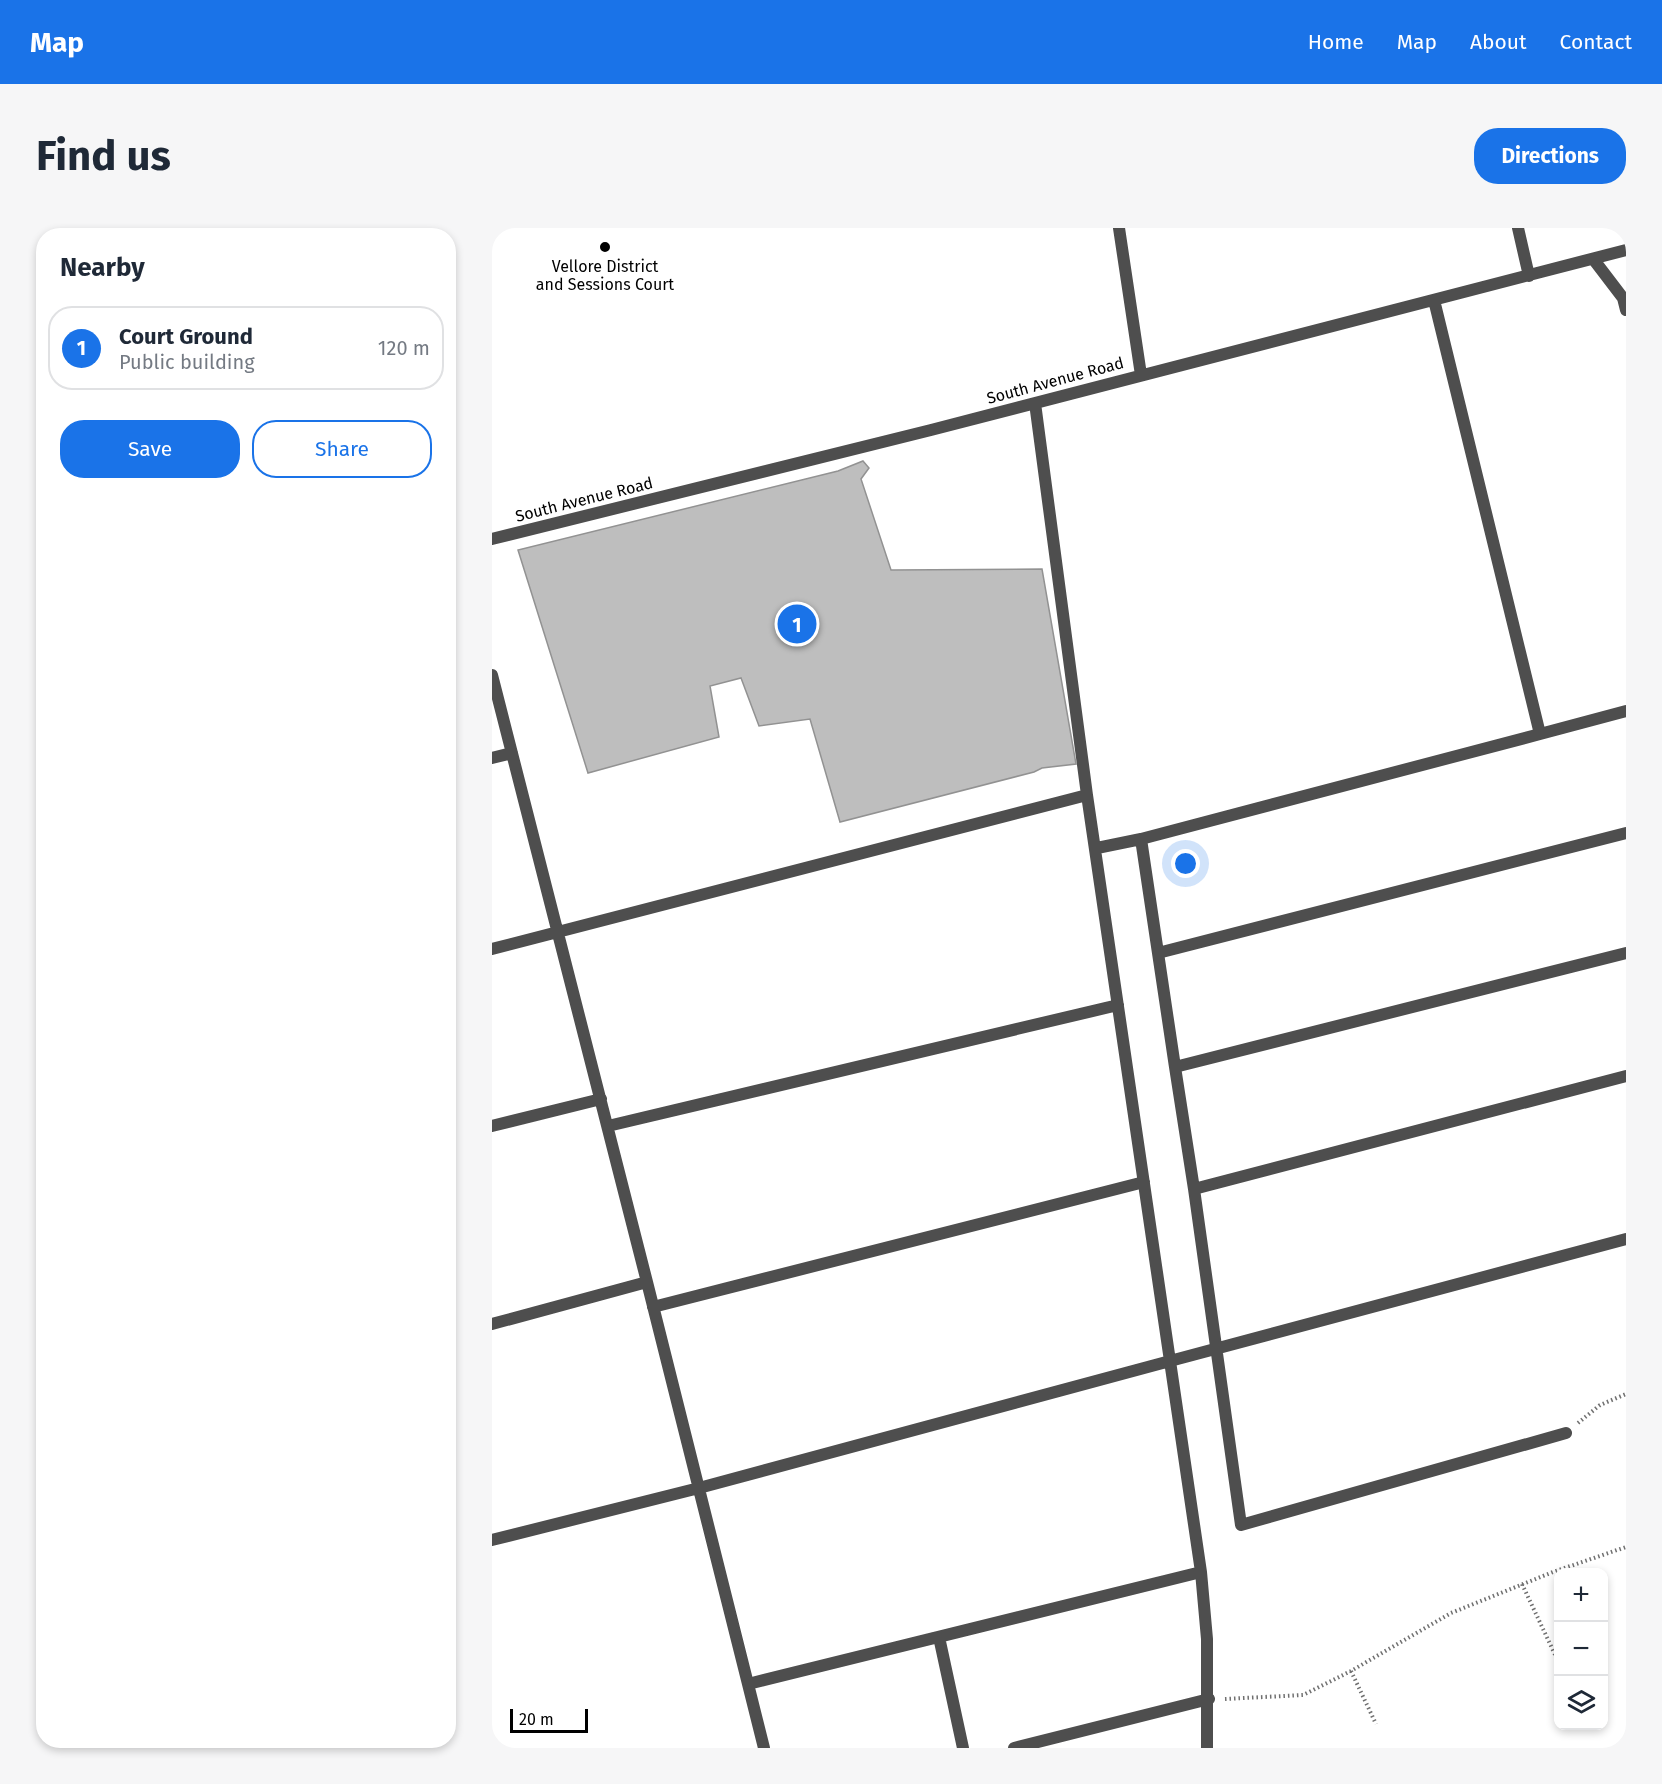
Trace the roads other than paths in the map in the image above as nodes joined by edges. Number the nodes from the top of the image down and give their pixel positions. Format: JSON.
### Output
{"nodes":[{"id":1,"x":1119,"y":228,"type":"edge"},
{"id":2,"x":1518,"y":228,"type":"edge"},
{"id":3,"x":1626,"y":250,"type":"edge"},
{"id":4,"x":1594,"y":260,"type":"junction"},
{"id":5,"x":1529,"y":276,"type":"junction"},
{"id":6,"x":1434,"y":300,"type":"junction"},
{"id":7,"x":1626,"y":310,"type":"edge"},
{"id":8,"x":1141,"y":375,"type":"junction"},
{"id":9,"x":1035,"y":403,"type":"junction"},
{"id":10,"x":492,"y":539,"type":"edge"},
{"id":11,"x":492,"y":675,"type":"edge"},
{"id":12,"x":1626,"y":711,"type":"edge"},
{"id":13,"x":1540,"y":734,"type":"junction"},
{"id":14,"x":512,"y":753,"type":"junction"},
{"id":15,"x":492,"y":758,"type":"edge"},
{"id":16,"x":1087,"y":795,"type":"junction"},
{"id":17,"x":1626,"y":833,"type":"edge"},
{"id":18,"x":1141,"y":839,"type":"junction"},
{"id":19,"x":1096,"y":848,"type":"junction"},
{"id":20,"x":558,"y":932,"type":"junction"},
{"id":21,"x":492,"y":949,"type":"edge"},
{"id":22,"x":1158,"y":952,"type":"junction"},
{"id":23,"x":1626,"y":953,"type":"edge"},
{"id":24,"x":1118,"y":1005,"type":"junction"},
{"id":25,"x":1176,"y":1067,"type":"junction"},
{"id":26,"x":1626,"y":1076,"type":"edge"},
{"id":27,"x":601,"y":1099,"type":"junction"},
{"id":28,"x":492,"y":1126,"type":"edge"},
{"id":29,"x":608,"y":1126,"type":"junction"},
{"id":30,"x":1144,"y":1182,"type":"junction"},
{"id":31,"x":1194,"y":1189,"type":"junction"},
{"id":32,"x":1626,"y":1239,"type":"edge"},
{"id":33,"x":647,"y":1282,"type":"junction"},
{"id":34,"x":653,"y":1307,"type":"junction"},
{"id":35,"x":492,"y":1324,"type":"edge"},
{"id":36,"x":1217,"y":1349,"type":"junction"},
{"id":37,"x":1170,"y":1361,"type":"junction"},
{"id":38,"x":1566,"y":1433,"type":"road end"},
{"id":39,"x":699,"y":1488,"type":"junction"},
{"id":40,"x":492,"y":1540,"type":"edge"},
{"id":41,"x":1201,"y":1572,"type":"junction"},
{"id":42,"x":939,"y":1637,"type":"junction"},
{"id":43,"x":748,"y":1684,"type":"junction"},
{"id":44,"x":1209,"y":1699,"type":"junction"},
{"id":45,"x":764,"y":1748,"type":"edge"},
{"id":46,"x":963,"y":1748,"type":"edge"},
{"id":47,"x":1014,"y":1748,"type":"edge"},
{"id":48,"x":1208,"y":1748,"type":"edge"}],
"edges":[{"from":1,"to":8,"type":"street"},
{"from":2,"to":5,"type":"street"},
{"from":3,"to":4,"type":"street","name":"South Avenue Road"},
{"from":4,"to":5,"type":"street","name":"South Avenue Road"},
{"from":4,"to":7,"type":"street"},
{"from":5,"to":6,"type":"street","name":"South Avenue Road"},
{"from":6,"to":8,"type":"street","name":"South Avenue Road"},
{"from":6,"to":13,"type":"street"},
{"from":8,"to":9,"type":"street","name":"South Avenue Road"},
{"from":9,"to":10,"type":"street","name":"South Avenue Road"},
{"from":9,"to":16,"type":"street"},
{"from":11,"to":14,"type":"street"},
{"from":12,"to":13,"type":"street"},
{"from":13,"to":18,"type":"street"},
{"from":14,"to":15,"type":"street"},
{"from":14,"to":20,"type":"street"},
{"from":16,"to":19,"type":"street"},
{"from":16,"to":20,"type":"street"},
{"from":17,"to":22,"type":"street"},
{"from":18,"to":19,"type":"street"},
{"from":18,"to":22,"type":"street"},
{"from":19,"to":24,"type":"street"},
{"from":20,"to":21,"type":"street"},
{"from":20,"to":27,"type":"street"},
{"from":22,"to":25,"type":"street"},
{"from":23,"to":25,"type":"street"},
{"from":24,"to":29,"type":"street"},
{"from":24,"to":30,"type":"street"},
{"from":25,"to":31,"type":"street"},
{"from":26,"to":31,"type":"street"},
{"from":27,"to":28,"type":"street"},
{"from":27,"to":29,"type":"street"},
{"from":29,"to":33,"type":"street"},
{"from":30,"to":34,"type":"street"},
{"from":30,"to":37,"type":"street"},
{"from":31,"to":36,"type":"street"},
{"from":32,"to":36,"type":"street"},
{"from":33,"to":34,"type":"street"},
{"from":33,"to":35,"type":"street"},
{"from":34,"to":39,"type":"street"},
{"from":36,"to":37,"type":"street"},
{"from":36,"to":38,"type":"street"},
{"from":37,"to":39,"type":"street"},
{"from":37,"to":41,"type":"street"},
{"from":39,"to":40,"type":"street"},
{"from":39,"to":43,"type":"street"},
{"from":41,"to":42,"type":"street"},
{"from":41,"to":44,"type":"street"},
{"from":42,"to":43,"type":"street"},
{"from":42,"to":46,"type":"street"},
{"from":43,"to":45,"type":"street"},
{"from":44,"to":47,"type":"street"},
{"from":44,"to":48,"type":"street"}]}
